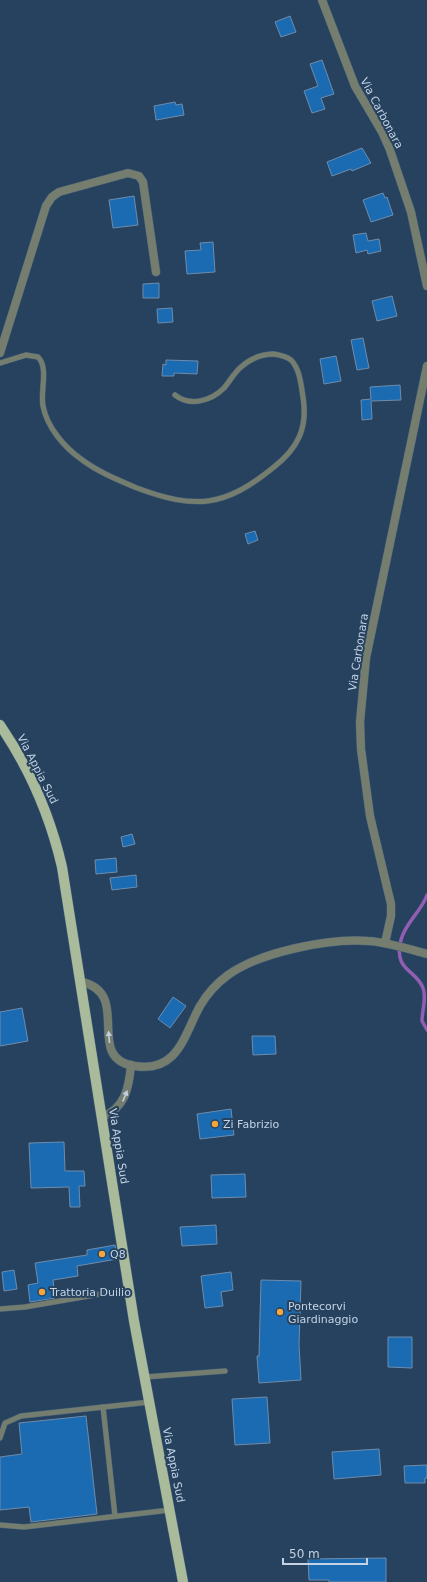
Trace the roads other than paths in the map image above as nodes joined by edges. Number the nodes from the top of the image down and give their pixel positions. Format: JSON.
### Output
{"nodes":[{"id":1,"x":322,"y":0,"type":"edge"},
{"id":2,"x":156,"y":272,"type":"dead end"},
{"id":3,"x":427,"y":286,"type":"edge"},
{"id":4,"x":0,"y":353,"type":"edge"},
{"id":5,"x":0,"y":363,"type":"edge"},
{"id":6,"x":427,"y":366,"type":"edge"},
{"id":7,"x":175,"y":395,"type":"dead end"},
{"id":8,"x":0,"y":725,"type":"edge"},
{"id":9,"x":387,"y":944,"type":"junction"},
{"id":10,"x":427,"y":954,"type":"edge"},
{"id":11,"x":82,"y":982,"type":"junction"},
{"id":12,"x":131,"y":1065,"type":"junction"},
{"id":13,"x":102,"y":1117,"type":"junction"},
{"id":14,"x":129,"y":1289,"type":"junction"},
{"id":15,"x":0,"y":1309,"type":"edge"},
{"id":16,"x":225,"y":1371,"type":"dead end"},
{"id":17,"x":145,"y":1377,"type":"junction"},
{"id":18,"x":150,"y":1402,"type":"junction"},
{"id":19,"x":103,"y":1407,"type":"junction"},
{"id":20,"x":0,"y":1438,"type":"edge"},
{"id":21,"x":170,"y":1510,"type":"junction"},
{"id":22,"x":115,"y":1516,"type":"junction"},
{"id":23,"x":0,"y":1525,"type":"edge"},
{"id":24,"x":183,"y":1582,"type":"edge"}],
"edges":[{"from":1,"to":3,"type":"street","name":"Via Carbonara"},
{"from":2,"to":4,"type":"street"},
{"from":5,"to":7,"type":"lane"},
{"from":6,"to":9,"type":"street","name":"Via Carbonara"},
{"from":8,"to":11,"type":"main road","name":"Via Appia Sud"},
{"from":9,"to":10,"type":"street"},
{"from":9,"to":12,"type":"street"},
{"from":12,"to":11,"type":"street","one_way":true},
{"from":11,"to":13,"type":"main road","name":"Via Appia Sud"},
{"from":13,"to":12,"type":"street","one_way":true},
{"from":13,"to":14,"type":"main road","name":"Via Appia Sud"},
{"from":14,"to":15,"type":"lane"},
{"from":14,"to":17,"type":"main road","name":"Via Appia Sud"},
{"from":16,"to":17,"type":"lane"},
{"from":17,"to":18,"type":"main road","name":"Via Appia Sud"},
{"from":18,"to":19,"type":"lane"},
{"from":18,"to":21,"type":"main road","name":"Via Appia Sud"},
{"from":19,"to":20,"type":"lane"},
{"from":19,"to":22,"type":"lane"},
{"from":21,"to":22,"type":"lane"},
{"from":21,"to":24,"type":"main road","name":"Via Appia Sud"},
{"from":22,"to":23,"type":"lane"}]}
